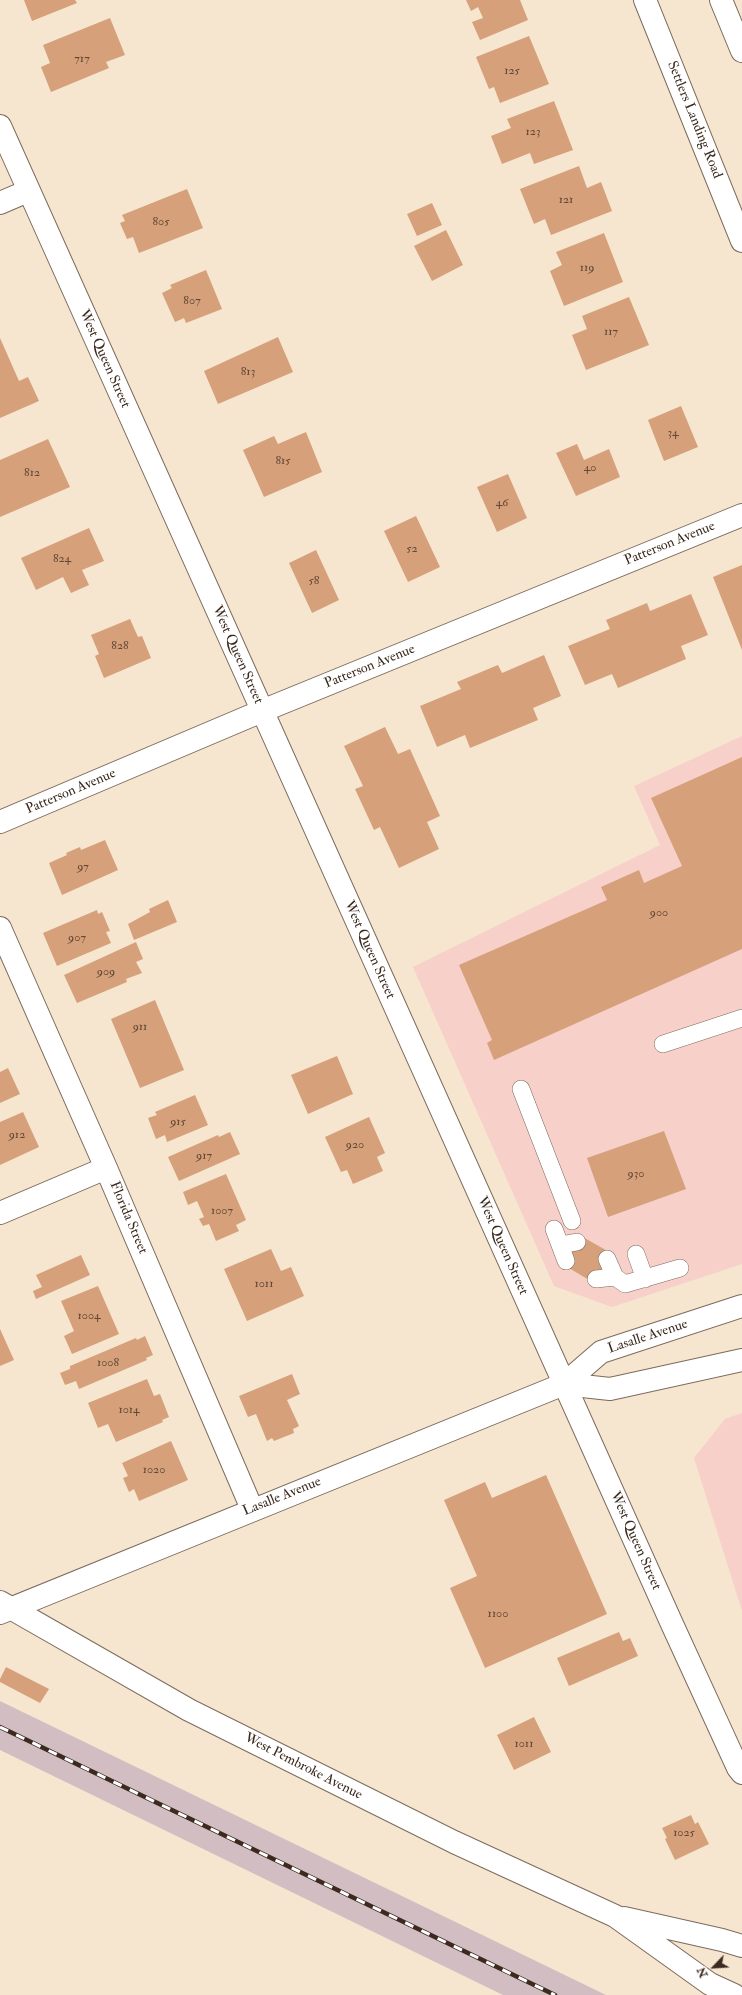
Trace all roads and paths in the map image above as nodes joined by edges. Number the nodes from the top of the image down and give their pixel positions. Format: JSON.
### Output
{"nodes":[{"id":1,"x":645,"y":0,"type":"edge"},
{"id":2,"x":722,"y":0,"type":"edge"},
{"id":3,"x":742,"y":51,"type":"edge"},
{"id":4,"x":0,"y":126,"type":"edge"},
{"id":5,"x":28,"y":191,"type":"junction"},
{"id":6,"x":0,"y":203,"type":"edge"},
{"id":7,"x":742,"y":241,"type":"edge"},
{"id":8,"x":742,"y":515,"type":"edge"},
{"id":9,"x":262,"y":711,"type":"junction"},
{"id":10,"x":0,"y":822,"type":"edge"},
{"id":11,"x":0,"y":928,"type":"edge"},
{"id":12,"x":742,"y":1018,"type":"edge"},
{"id":13,"x":663,"y":1044,"type":"dead end"},
{"id":14,"x":521,"y":1089,"type":"dead end"},
{"id":15,"x":106,"y":1168,"type":"junction"},
{"id":16,"x":0,"y":1213,"type":"edge"},
{"id":17,"x":572,"y":1221,"type":"dead end"},
{"id":18,"x":554,"y":1229,"type":"dead end"},
{"id":19,"x":577,"y":1242,"type":"dead end"},
{"id":20,"x":636,"y":1254,"type":"dead end"},
{"id":21,"x":608,"y":1259,"type":"dead end"},
{"id":22,"x":680,"y":1268,"type":"dead end"},
{"id":23,"x":615,"y":1277,"type":"junction"},
{"id":24,"x":596,"y":1279,"type":"dead end"},
{"id":25,"x":645,"y":1279,"type":"junction"},
{"id":26,"x":742,"y":1306,"type":"edge"},
{"id":27,"x":742,"y":1360,"type":"edge"},
{"id":28,"x":564,"y":1384,"type":"junction"},
{"id":29,"x":252,"y":1509,"type":"junction"},
{"id":30,"x":3,"y":1608,"type":"edge"},
{"id":31,"x":742,"y":1773,"type":"edge"},
{"id":32,"x":615,"y":1916,"type":"junction"},
{"id":33,"x":742,"y":1946,"type":"edge"},
{"id":34,"x":734,"y":1995,"type":"edge"}],
"edges":[{"from":1,"to":7,"type":"street","name":"Settlers Landing Road"},
{"from":2,"to":3,"type":"street"},
{"from":4,"to":5,"type":"street","name":"West Queen Street"},
{"from":5,"to":6,"type":"street"},
{"from":5,"to":9,"type":"street","name":"West Queen Street"},
{"from":8,"to":9,"type":"street","name":"Patterson Avenue"},
{"from":9,"to":10,"type":"street","name":"Patterson Avenue"},
{"from":9,"to":28,"type":"street","name":"West Queen Street"},
{"from":11,"to":15,"type":"street","name":"Florida Street"},
{"from":12,"to":13,"type":"lane"},
{"from":14,"to":17,"type":"lane"},
{"from":15,"to":16,"type":"street"},
{"from":15,"to":29,"type":"street","name":"Florida Street"},
{"from":18,"to":19,"type":"lane"},
{"from":20,"to":25,"type":"lane"},
{"from":21,"to":23,"type":"lane"},
{"from":22,"to":25,"type":"lane"},
{"from":23,"to":24,"type":"lane"},
{"from":23,"to":25,"type":"lane"},
{"from":26,"to":28,"type":"street","name":"Lasalle Avenue"},
{"from":27,"to":28,"type":"street","name":"Lasalle Avenue"},
{"from":28,"to":29,"type":"street","name":"Lasalle Avenue"},
{"from":28,"to":31,"type":"street","name":"West Queen Street"},
{"from":29,"to":30,"type":"street","name":"Lasalle Avenue"},
{"from":30,"to":32,"type":"street","name":"West Pembroke Avenue"},
{"from":32,"to":33,"type":"street","name":"West Pembroke Avenue"},
{"from":32,"to":34,"type":"street","name":"West Pembroke Avenue"}]}
